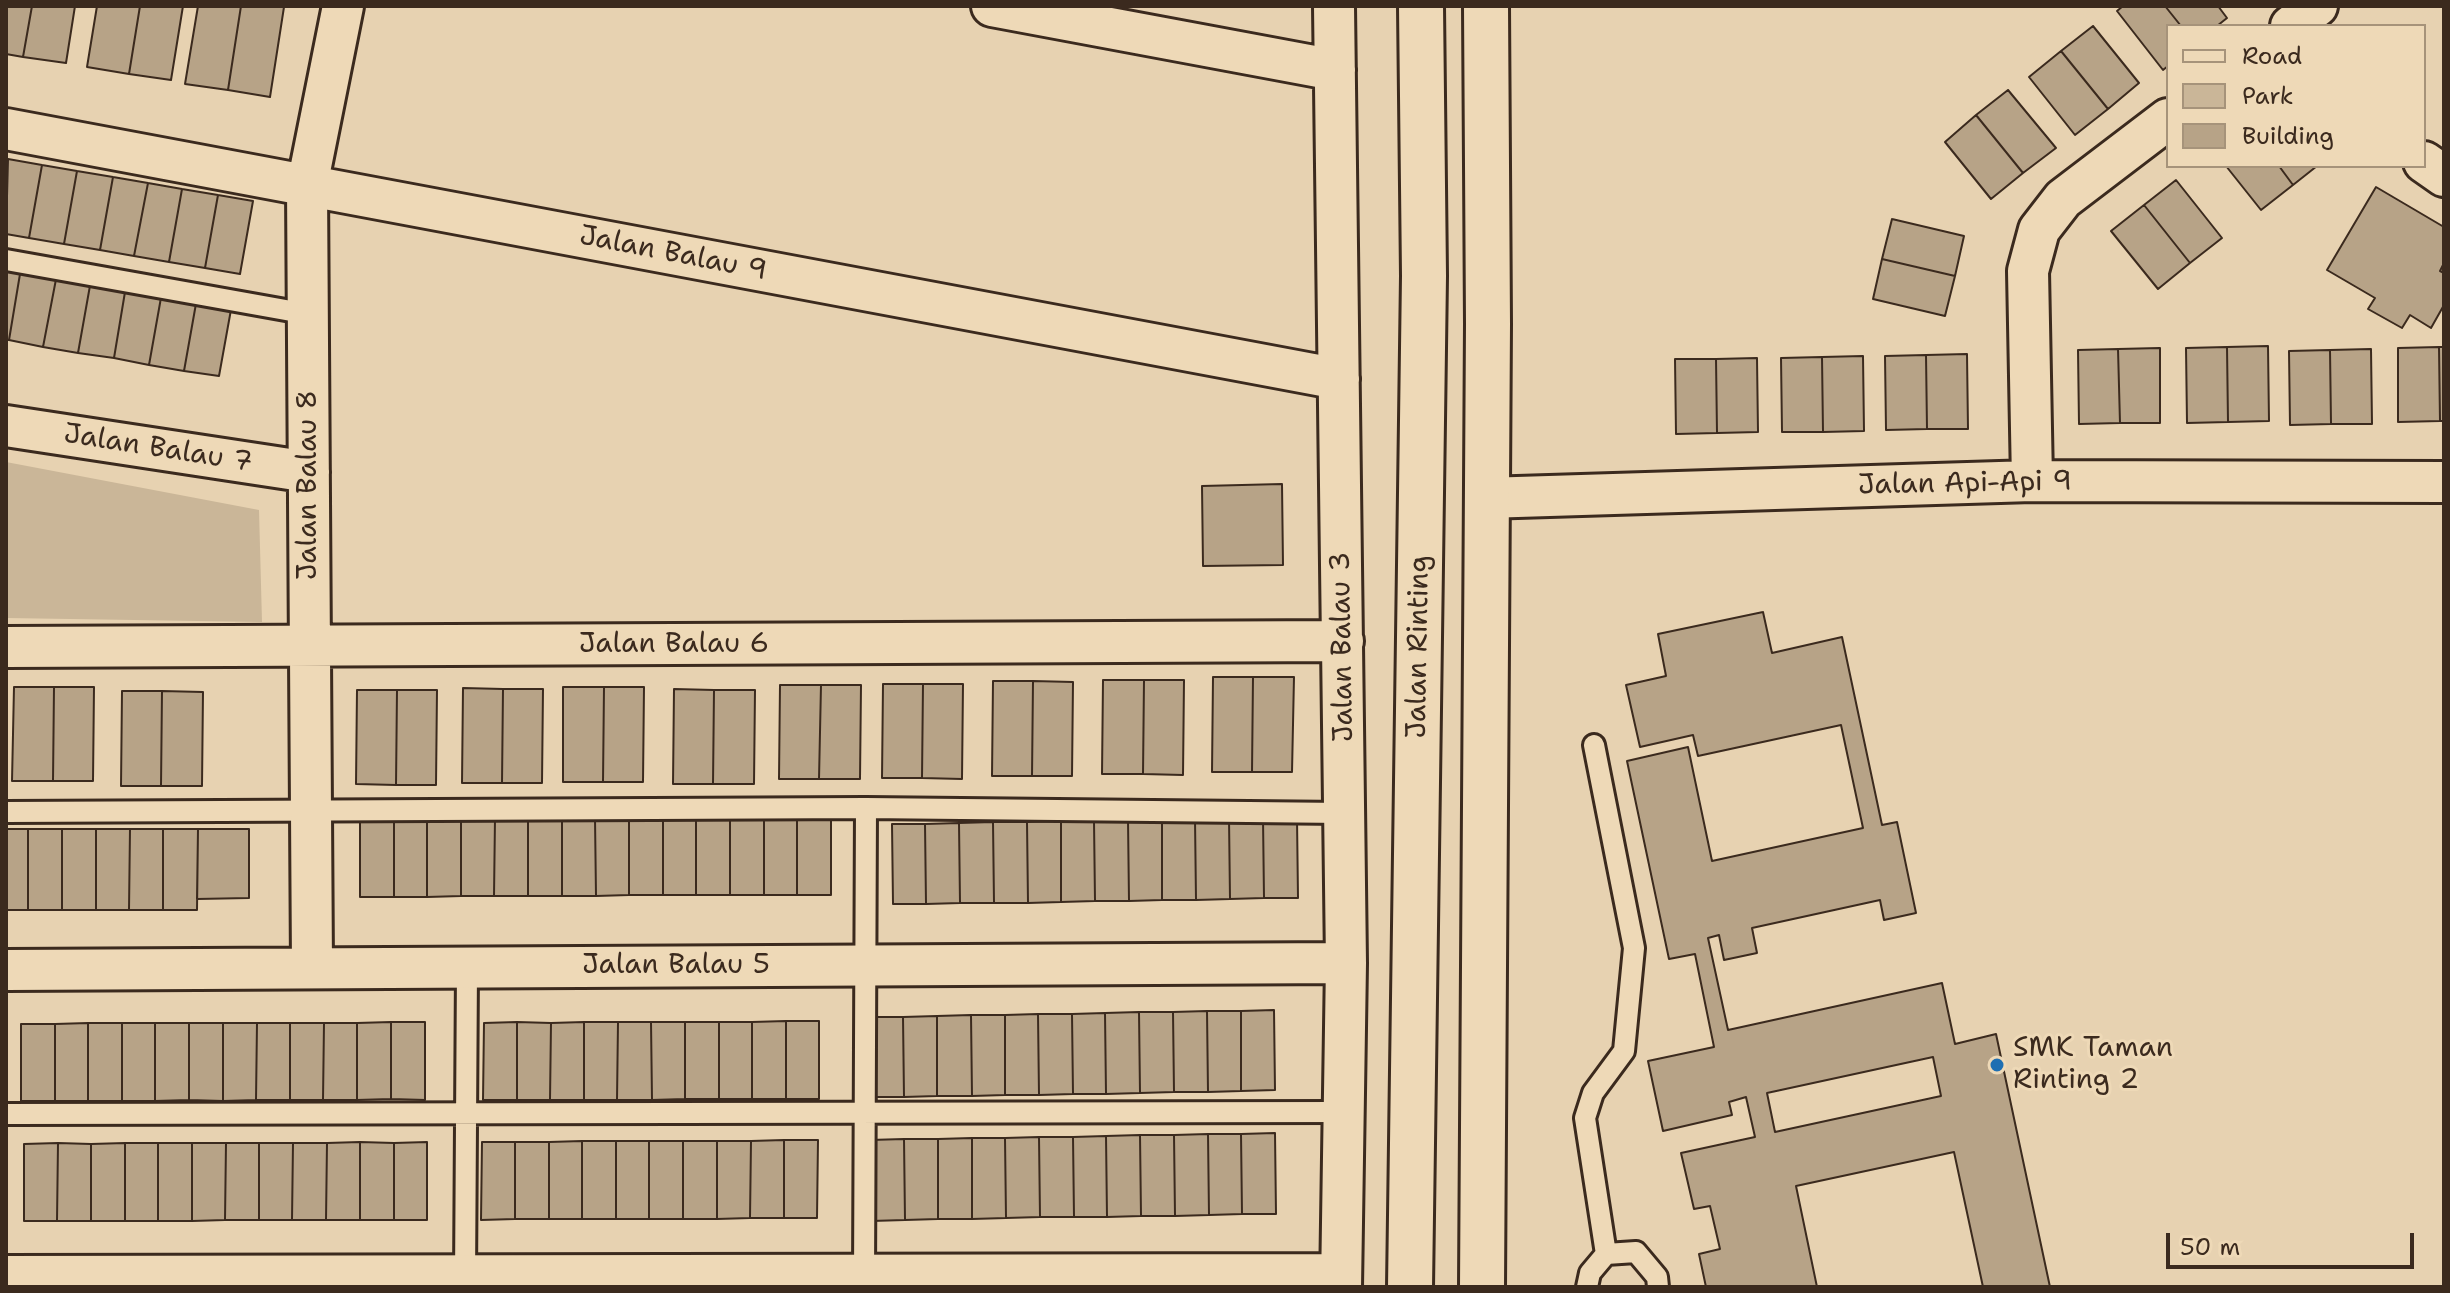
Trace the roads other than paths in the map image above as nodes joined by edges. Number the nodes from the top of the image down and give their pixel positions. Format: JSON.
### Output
{"nodes":[{"id":1,"x":343,"y":6,"type":"edge"},
{"id":2,"x":992,"y":6,"type":"edge"},
{"id":3,"x":1334,"y":6,"type":"edge"},
{"id":4,"x":1421,"y":6,"type":"edge"},
{"id":5,"x":1486,"y":6,"type":"edge"},
{"id":6,"x":1335,"y":70,"type":"junction"},
{"id":7,"x":2166,"y":121,"type":"edge"},
{"id":8,"x":6,"y":129,"type":"edge"},
{"id":9,"x":2426,"y":163,"type":"edge"},
{"id":10,"x":2444,"y":176,"type":"edge"},
{"id":11,"x":307,"y":186,"type":"junction"},
{"id":12,"x":6,"y":260,"type":"edge"},
{"id":13,"x":308,"y":314,"type":"junction"},
{"id":14,"x":1339,"y":379,"type":"junction"},
{"id":15,"x":6,"y":426,"type":"edge"},
{"id":16,"x":309,"y":472,"type":"junction"},
{"id":17,"x":2032,"y":481,"type":"junction"},
{"id":18,"x":2444,"y":482,"type":"edge"},
{"id":19,"x":1485,"y":498,"type":"junction"},
{"id":20,"x":1343,"y":641,"type":"junction"},
{"id":21,"x":6,"y":647,"type":"edge"},
{"id":22,"x":310,"y":647,"type":"junction"},
{"id":23,"x":1594,"y":745,"type":"dead end"},
{"id":24,"x":866,"y":808,"type":"junction"},
{"id":25,"x":311,"y":811,"type":"junction"},
{"id":26,"x":6,"y":812,"type":"edge"},
{"id":27,"x":1344,"y":813,"type":"junction"},
{"id":28,"x":1346,"y":963,"type":"junction"},
{"id":29,"x":865,"y":965,"type":"junction"},
{"id":30,"x":312,"y":968,"type":"junction"},
{"id":31,"x":467,"y":968,"type":"junction"},
{"id":32,"x":6,"y":970,"type":"edge"},
{"id":33,"x":1344,"y":1112,"type":"junction"},
{"id":34,"x":466,"y":1113,"type":"junction"},
{"id":35,"x":865,"y":1113,"type":"junction"},
{"id":36,"x":6,"y":1114,"type":"edge"},
{"id":37,"x":1606,"y":1254,"type":"junction"},
{"id":38,"x":6,"y":1276,"type":"edge"},
{"id":39,"x":465,"y":1281,"type":"edge"},
{"id":40,"x":864,"y":1281,"type":"edge"},
{"id":41,"x":1341,"y":1281,"type":"edge"},
{"id":42,"x":1410,"y":1287,"type":"edge"},
{"id":43,"x":1482,"y":1287,"type":"edge"},
{"id":44,"x":1587,"y":1287,"type":"edge"},
{"id":45,"x":1658,"y":1287,"type":"edge"}],
"edges":[{"from":1,"to":11,"type":"street","name":"Jalan Balau 8"},
{"from":2,"to":6,"type":"street"},
{"from":3,"to":6,"type":"street","name":"Jalan Balau 3"},
{"from":4,"to":42,"type":"main road","name":"Jalan Rinting"},
{"from":5,"to":19,"type":"main road"},
{"from":6,"to":14,"type":"street","name":"Jalan Balau 3"},
{"from":7,"to":17,"type":"street"},
{"from":8,"to":11,"type":"street","name":"Jalan Balau 9"},
{"from":9,"to":10,"type":"street"},
{"from":11,"to":13,"type":"street","name":"Jalan Balau 8"},
{"from":11,"to":14,"type":"street","name":"Jalan Balau 9"},
{"from":12,"to":13,"type":"lane"},
{"from":13,"to":16,"type":"street","name":"Jalan Balau 8"},
{"from":14,"to":20,"type":"street","name":"Jalan Balau 3"},
{"from":15,"to":16,"type":"street","name":"Jalan Balau 7"},
{"from":16,"to":22,"type":"street","name":"Jalan Balau 8"},
{"from":17,"to":18,"type":"street","name":"Jalan Api-Api 9"},
{"from":17,"to":19,"type":"street","name":"Jalan Api-Api 9"},
{"from":19,"to":43,"type":"main road"},
{"from":20,"to":22,"type":"street","name":"Jalan Balau 6"},
{"from":20,"to":27,"type":"street","name":"Jalan Balau 3"},
{"from":21,"to":22,"type":"street","name":"Jalan Balau 6"},
{"from":22,"to":25,"type":"street","name":"Jalan Balau 8"},
{"from":23,"to":37,"type":"lane"},
{"from":24,"to":25,"type":"lane"},
{"from":24,"to":27,"type":"lane"},
{"from":24,"to":29,"type":"lane"},
{"from":25,"to":26,"type":"lane"},
{"from":25,"to":30,"type":"street","name":"Jalan Balau 8"},
{"from":27,"to":28,"type":"street","name":"Jalan Balau 3"},
{"from":28,"to":29,"type":"street","name":"Jalan Balau 5"},
{"from":28,"to":33,"type":"street","name":"Jalan Balau 3"},
{"from":29,"to":31,"type":"street","name":"Jalan Balau 5"},
{"from":29,"to":35,"type":"lane"},
{"from":30,"to":31,"type":"street","name":"Jalan Balau 5"},
{"from":30,"to":32,"type":"street","name":"Jalan Balau 5"},
{"from":31,"to":34,"type":"lane"},
{"from":33,"to":35,"type":"lane"},
{"from":33,"to":41,"type":"street","name":"Jalan Balau 3"},
{"from":34,"to":35,"type":"lane"},
{"from":34,"to":36,"type":"lane"},
{"from":34,"to":39,"type":"lane"},
{"from":35,"to":40,"type":"lane"},
{"from":37,"to":44,"type":"lane"},
{"from":37,"to":45,"type":"lane"},
{"from":38,"to":39,"type":"street"},
{"from":39,"to":40,"type":"street"},
{"from":40,"to":41,"type":"street"}]}
